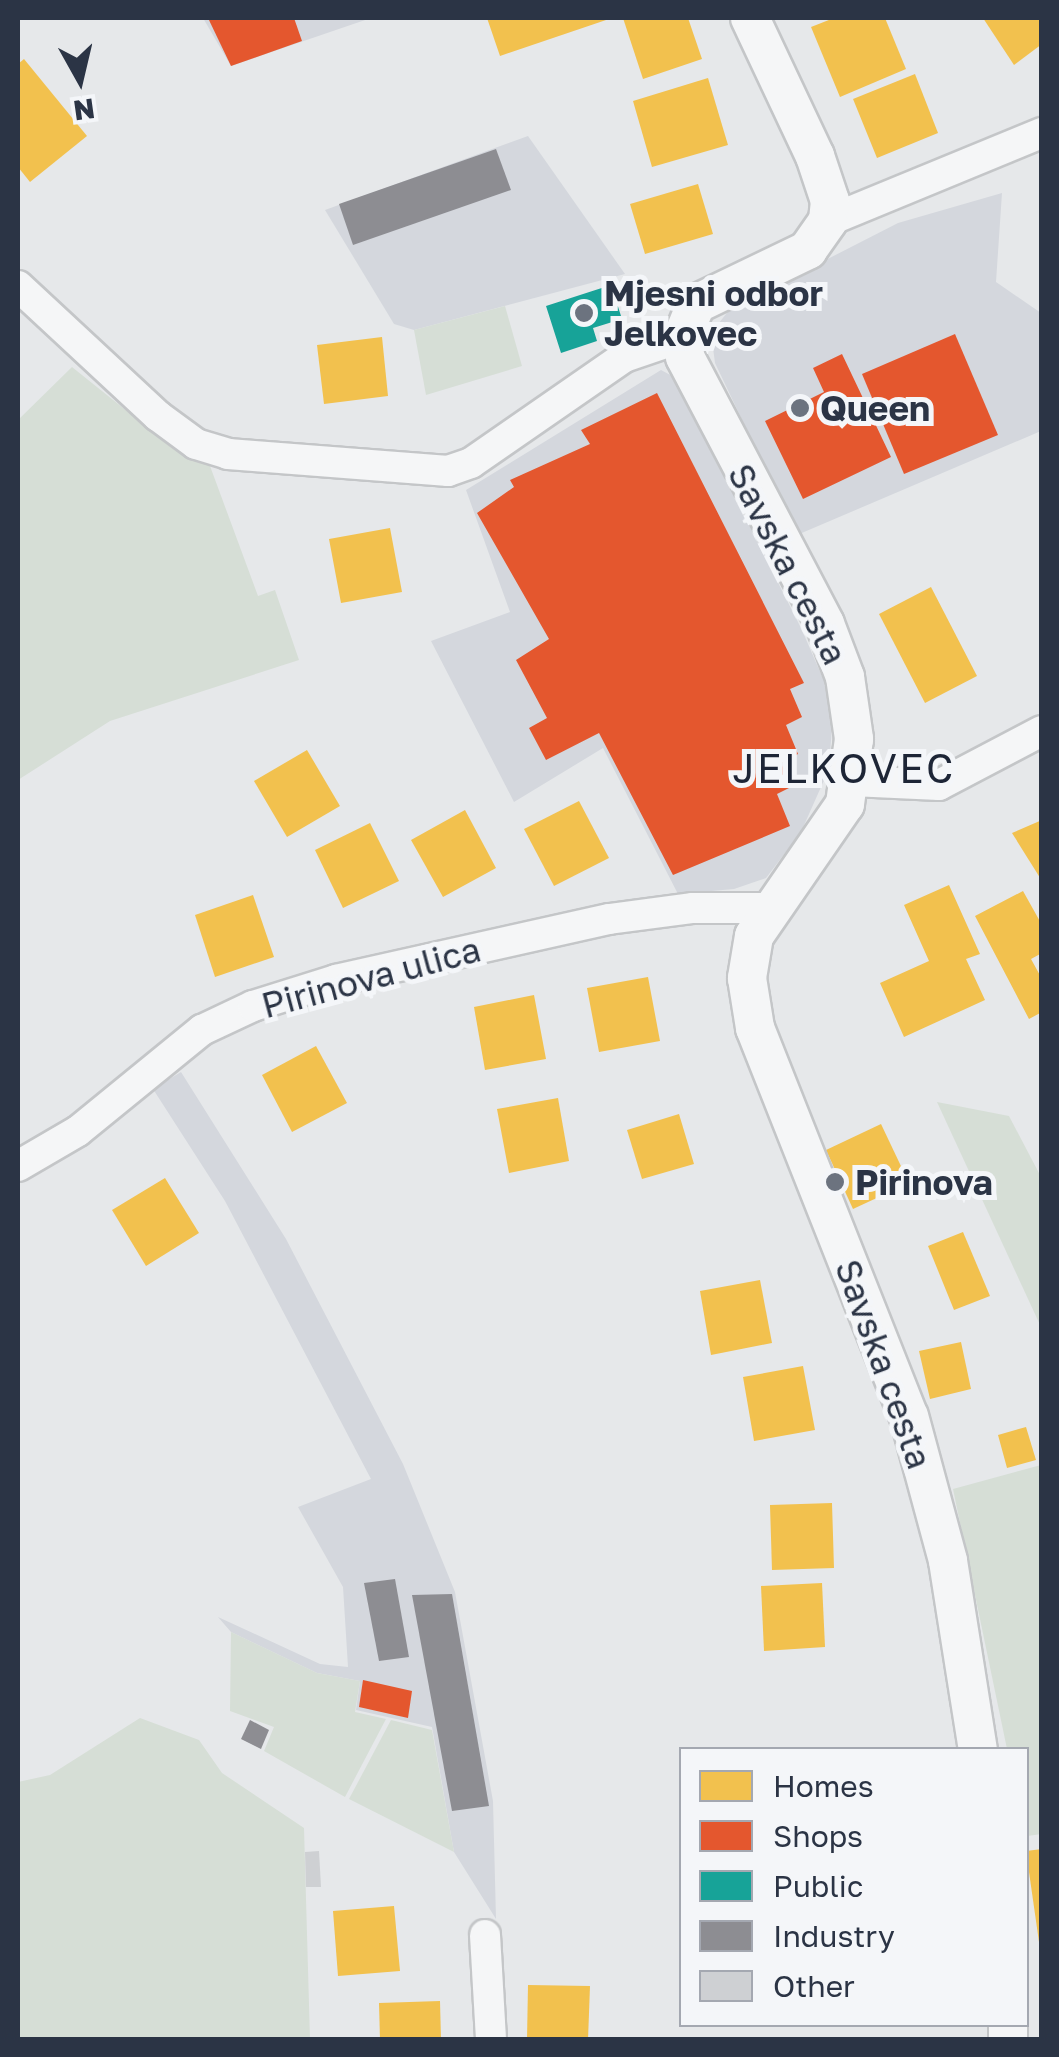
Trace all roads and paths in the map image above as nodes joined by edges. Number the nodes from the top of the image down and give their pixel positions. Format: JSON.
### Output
{"nodes":[{"id":1,"x":750,"y":18,"type":"edge"},
{"id":2,"x":1042,"y":133,"type":"edge"},
{"id":3,"x":828,"y":222,"type":"junction"},
{"id":4,"x":18,"y":286,"type":"edge"},
{"id":5,"x":684,"y":336,"type":"junction"},
{"id":6,"x":1042,"y":732,"type":"edge"},
{"id":7,"x":852,"y":780,"type":"junction"},
{"id":8,"x":770,"y":908,"type":"junction"},
{"id":9,"x":18,"y":1166,"type":"edge"},
{"id":10,"x":978,"y":1747,"type":"edge"},
{"id":11,"x":485,"y":1934,"type":"dead end"},
{"id":12,"x":491,"y":2040,"type":"edge"}],
"edges":[{"from":1,"to":3,"type":"street"},
{"from":2,"to":3,"type":"street"},
{"from":3,"to":5,"type":"street"},
{"from":4,"to":5,"type":"street"},
{"from":5,"to":7,"type":"street","name":"Savska cesta"},
{"from":6,"to":7,"type":"street"},
{"from":7,"to":8,"type":"street","name":"Savska cesta"},
{"from":8,"to":9,"type":"street","name":"Pirinova ulica"},
{"from":8,"to":10,"type":"street","name":"Savska cesta"},
{"from":11,"to":12,"type":"street"}]}
